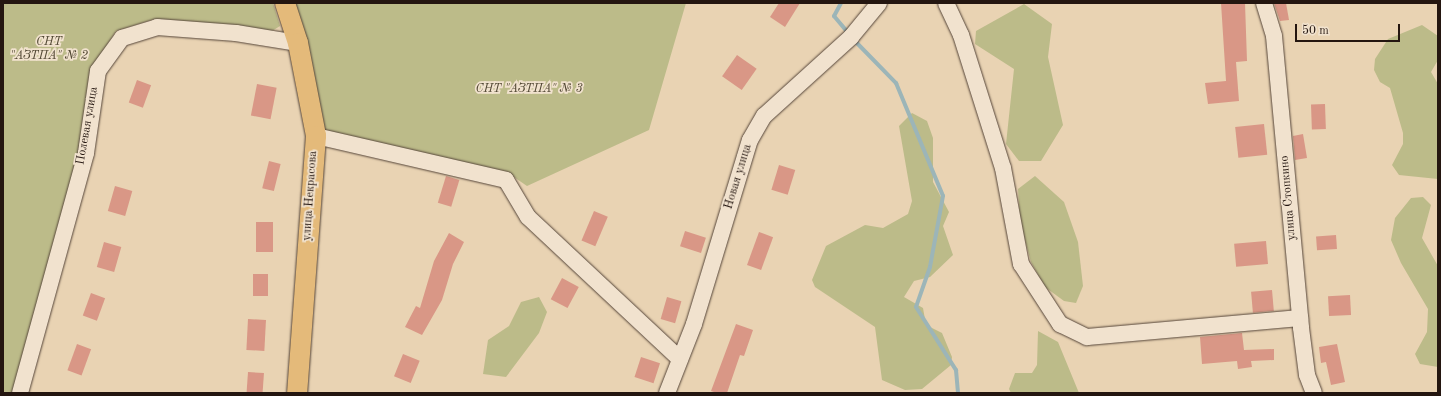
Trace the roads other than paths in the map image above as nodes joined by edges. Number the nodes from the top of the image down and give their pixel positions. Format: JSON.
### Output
{"nodes":[{"id":1,"x":286,"y":3,"type":"edge"},
{"id":2,"x":879,"y":3,"type":"edge"},
{"id":3,"x":946,"y":3,"type":"edge"},
{"id":4,"x":1264,"y":3,"type":"edge"},
{"id":5,"x":298,"y":43,"type":"junction"},
{"id":6,"x":316,"y":136,"type":"junction"},
{"id":7,"x":1300,"y":318,"type":"junction"},
{"id":8,"x":680,"y":359,"type":"junction"},
{"id":9,"x":20,"y":393,"type":"edge"},
{"id":10,"x":297,"y":393,"type":"edge"},
{"id":11,"x":667,"y":393,"type":"edge"},
{"id":12,"x":1314,"y":393,"type":"edge"}],
"edges":[{"from":1,"to":5,"type":"main road","name":"улица Некрасова"},
{"from":2,"to":8,"type":"street","name":"Новая улица"},
{"from":3,"to":7,"type":"street"},
{"from":4,"to":7,"type":"street","name":"улица Стопкино"},
{"from":5,"to":6,"type":"main road","name":"улица Некрасова"},
{"from":5,"to":9,"type":"street","name":"Полевая улица"},
{"from":6,"to":8,"type":"street"},
{"from":6,"to":10,"type":"main road","name":"улица Некрасова"},
{"from":7,"to":12,"type":"street","name":"улица Стопкино"},
{"from":8,"to":11,"type":"street","name":"Новая улица"}]}
